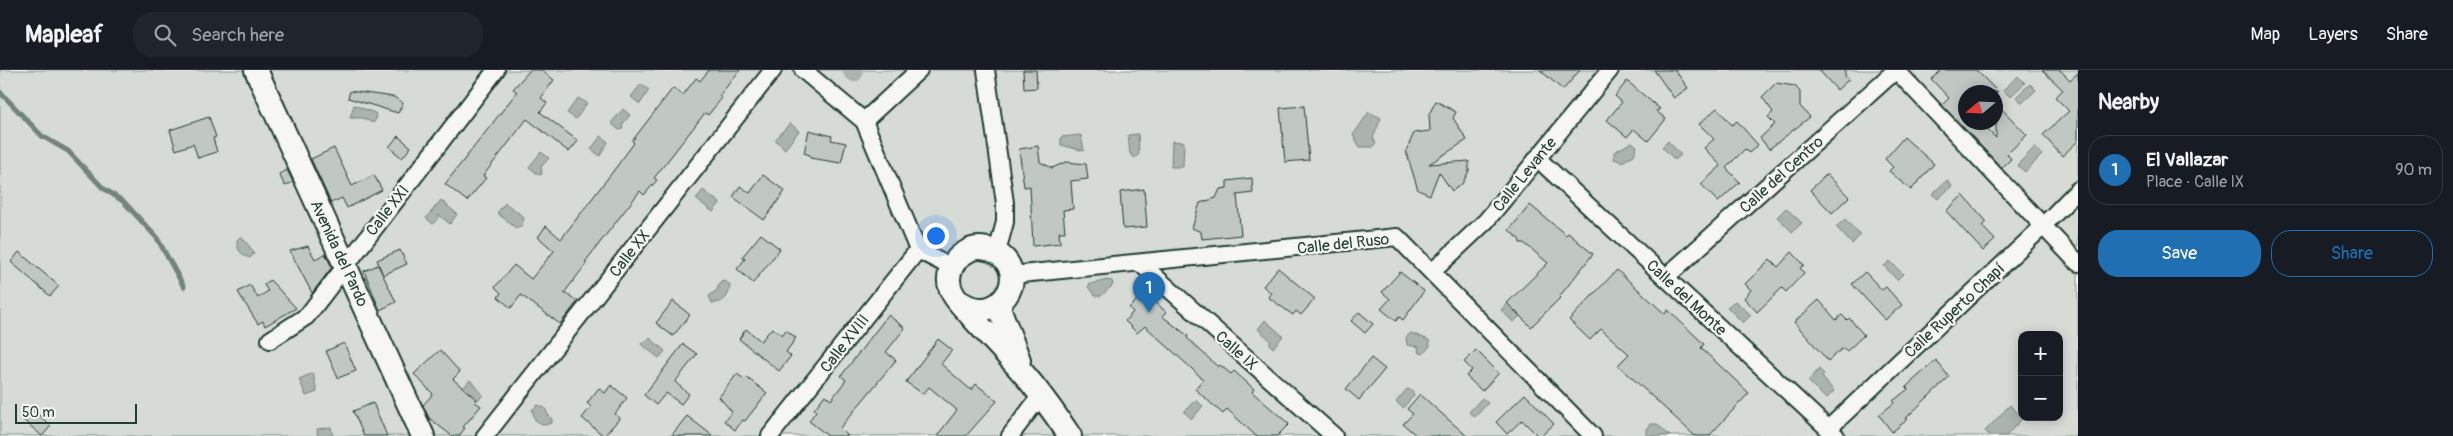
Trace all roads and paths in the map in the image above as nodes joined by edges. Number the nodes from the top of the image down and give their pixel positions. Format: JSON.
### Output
{"nodes":[{"id":1,"x":256,"y":70,"type":"edge"},
{"id":2,"x":496,"y":70,"type":"edge"},
{"id":3,"x":773,"y":70,"type":"edge"},
{"id":4,"x":803,"y":70,"type":"edge"},
{"id":5,"x":919,"y":70,"type":"edge"},
{"id":6,"x":986,"y":70,"type":"edge"},
{"id":7,"x":1610,"y":70,"type":"edge"},
{"id":8,"x":1896,"y":70,"type":"edge"},
{"id":9,"x":864,"y":121,"type":"junction"},
{"id":10,"x":1537,"y":158,"type":"junction"},
{"id":11,"x":2078,"y":190,"type":"edge"},
{"id":12,"x":2042,"y":225,"type":"junction"},
{"id":13,"x":918,"y":250,"type":"junction"},
{"id":14,"x":997,"y":252,"type":"junction"},
{"id":15,"x":1140,"y":263,"type":"junction"},
{"id":16,"x":2078,"y":263,"type":"edge"},
{"id":17,"x":345,"y":265,"type":"junction"},
{"id":18,"x":952,"y":267,"type":"junction"},
{"id":19,"x":1432,"y":272,"type":"junction"},
{"id":20,"x":1011,"y":274,"type":"junction"},
{"id":21,"x":1666,"y":277,"type":"junction"},
{"id":22,"x":960,"y":302,"type":"junction"},
{"id":23,"x":998,"y":305,"type":"junction"},
{"id":24,"x":270,"y":340,"type":"dead end"},
{"id":25,"x":1024,"y":373,"type":"junction"},
{"id":26,"x":1041,"y":395,"type":"junction"},
{"id":27,"x":1832,"y":432,"type":"edge"},
{"id":28,"x":423,"y":436,"type":"edge"},
{"id":29,"x":486,"y":436,"type":"edge"},
{"id":30,"x":770,"y":436,"type":"edge"},
{"id":31,"x":1010,"y":436,"type":"edge"},
{"id":32,"x":1070,"y":436,"type":"edge"},
{"id":33,"x":1334,"y":436,"type":"edge"},
{"id":34,"x":1593,"y":436,"type":"edge"}],
"edges":[{"from":1,"to":17,"type":"street","name":"Avenida del Pardo"},
{"from":2,"to":17,"type":"street","name":"Calle XXI"},
{"from":3,"to":29,"type":"street","name":"Calle XX"},
{"from":4,"to":9,"type":"street"},
{"from":5,"to":9,"type":"street"},
{"from":6,"to":14,"type":"street"},
{"from":7,"to":10,"type":"street","name":"Calle Levante"},
{"from":8,"to":12,"type":"street"},
{"from":8,"to":21,"type":"street","name":"Calle del Centro"},
{"from":9,"to":13,"type":"street"},
{"from":10,"to":19,"type":"street","name":"Calle Levante"},
{"from":10,"to":21,"type":"street","name":"Calle del Monte"},
{"from":11,"to":12,"type":"street","name":"Calle Ruperto Chapí"},
{"from":12,"to":16,"type":"street"},
{"from":12,"to":27,"type":"street","name":"Calle Ruperto Chapí"},
{"from":13,"to":18,"type":"street"},
{"from":13,"to":30,"type":"street","name":"Calle XVIII"},
{"from":14,"to":18,"type":"street"},
{"from":14,"to":20,"type":"street"},
{"from":15,"to":19,"type":"street","name":"Calle del Ruso"},
{"from":15,"to":20,"type":"street","name":"Calle del Ruso"},
{"from":15,"to":33,"type":"street","name":"Calle IX"},
{"from":17,"to":24,"type":"street","name":"Calle XXI"},
{"from":17,"to":28,"type":"street","name":"Avenida del Pardo"},
{"from":18,"to":22,"type":"street"},
{"from":19,"to":34,"type":"street","name":"Calle del Ruso"},
{"from":20,"to":23,"type":"street"},
{"from":21,"to":27,"type":"street","name":"Calle del Monte"},
{"from":22,"to":23,"type":"street"},
{"from":22,"to":25,"type":"street"},
{"from":23,"to":25,"type":"street"},
{"from":25,"to":26,"type":"street"},
{"from":26,"to":31,"type":"street"},
{"from":26,"to":32,"type":"street"}]}
